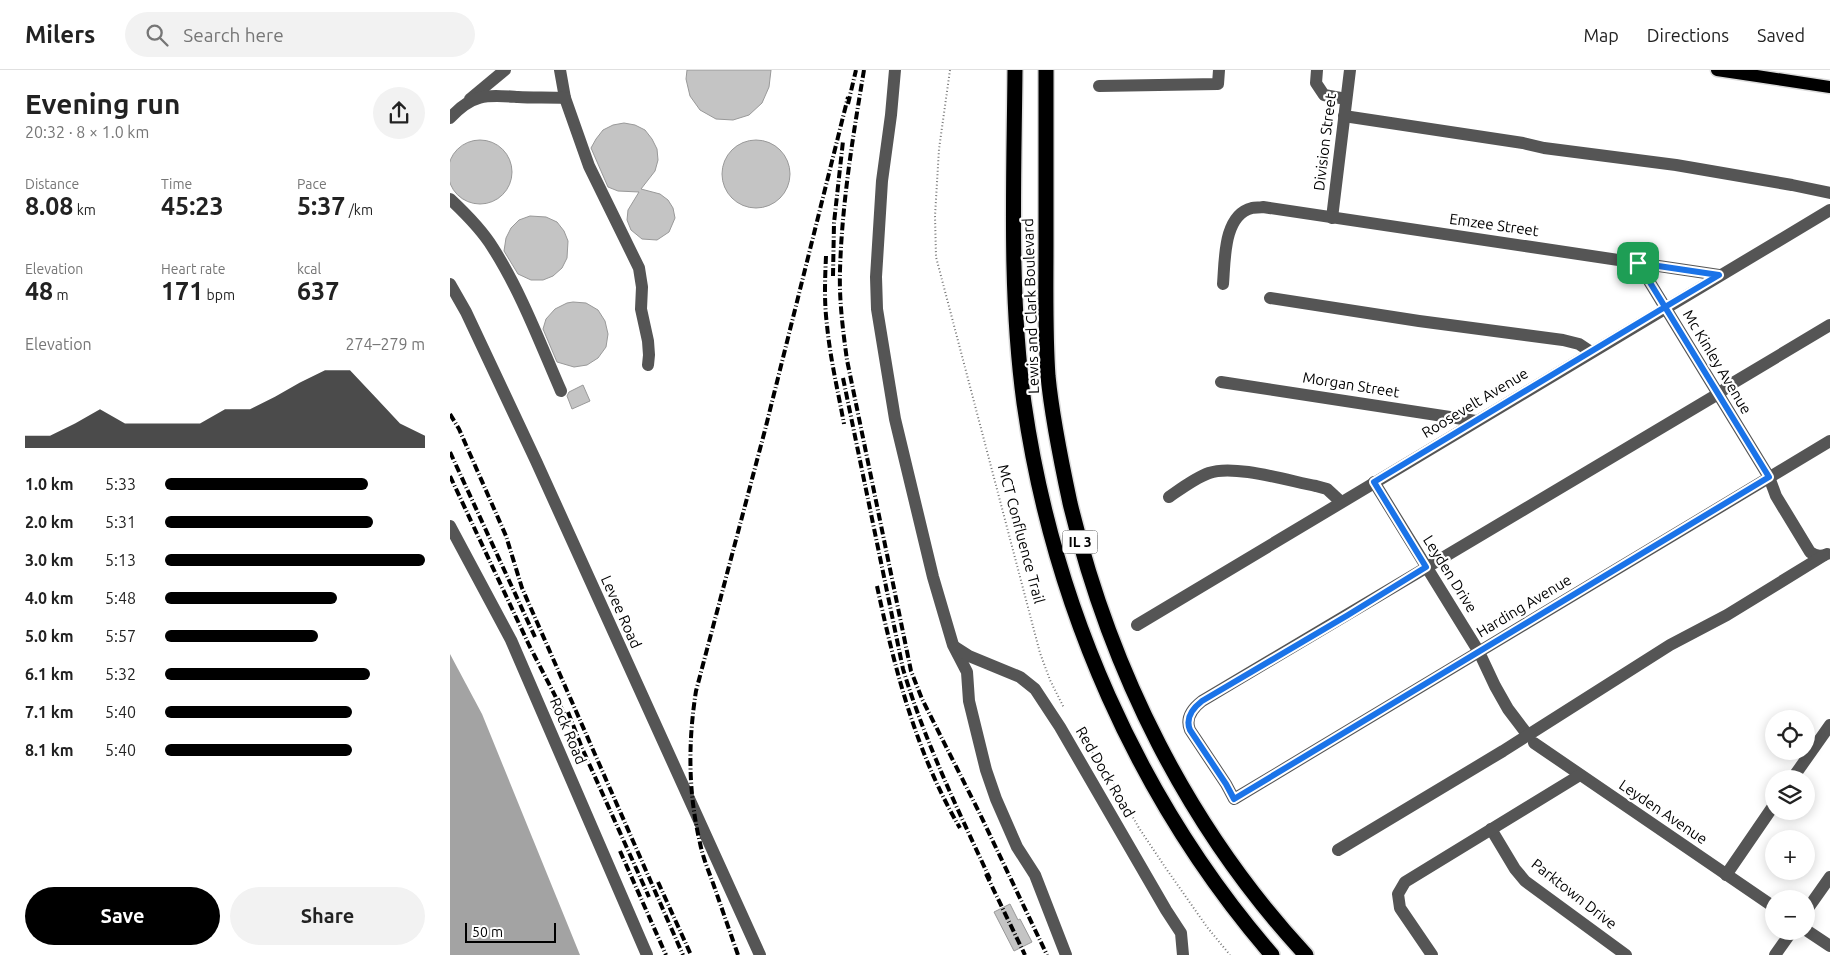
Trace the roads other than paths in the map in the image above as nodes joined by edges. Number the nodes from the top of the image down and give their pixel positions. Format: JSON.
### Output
{"nodes":[{"id":1,"x":505,"y":70,"type":"edge"},
{"id":2,"x":560,"y":70,"type":"edge"},
{"id":3,"x":895,"y":70,"type":"edge"},
{"id":4,"x":1015,"y":70,"type":"edge"},
{"id":5,"x":1046,"y":70,"type":"edge"},
{"id":6,"x":1219,"y":70,"type":"edge"},
{"id":7,"x":1317,"y":70,"type":"edge"},
{"id":8,"x":1350,"y":70,"type":"edge"},
{"id":9,"x":1717,"y":70,"type":"edge"},
{"id":10,"x":1100,"y":86,"type":"dead end"},
{"id":11,"x":1830,"y":87,"type":"edge"},
{"id":12,"x":565,"y":98,"type":"junction"},
{"id":13,"x":1346,"y":99,"type":"junction"},
{"id":14,"x":460,"y":106,"type":"junction"},
{"id":15,"x":1344,"y":116,"type":"junction"},
{"id":16,"x":450,"y":118,"type":"edge"},
{"id":17,"x":1830,"y":193,"type":"edge"},
{"id":18,"x":450,"y":198,"type":"edge"},
{"id":19,"x":1830,"y":210,"type":"edge"},
{"id":20,"x":1332,"y":218,"type":"junction"},
{"id":21,"x":1638,"y":263,"type":"junction"},
{"id":22,"x":1719,"y":275,"type":"junction"},
{"id":23,"x":450,"y":284,"type":"edge"},
{"id":24,"x":1223,"y":284,"type":"dead end"},
{"id":25,"x":1270,"y":298,"type":"dead end"},
{"id":26,"x":1665,"y":307,"type":"junction"},
{"id":27,"x":1830,"y":324,"type":"edge"},
{"id":28,"x":1591,"y":352,"type":"junction"},
{"id":29,"x":648,"y":364,"type":"dead end"},
{"id":30,"x":1221,"y":382,"type":"dead end"},
{"id":31,"x":561,"y":391,"type":"dead end"},
{"id":32,"x":1718,"y":394,"type":"junction"},
{"id":33,"x":1476,"y":420,"type":"junction"},
{"id":34,"x":1830,"y":441,"type":"edge"},
{"id":35,"x":1769,"y":477,"type":"junction"},
{"id":36,"x":1374,"y":482,"type":"junction"},
{"id":37,"x":1170,"y":497,"type":"dead end"},
{"id":38,"x":1341,"y":502,"type":"junction"},
{"id":39,"x":450,"y":526,"type":"edge"},
{"id":40,"x":1826,"y":554,"type":"edge"},
{"id":41,"x":1426,"y":567,"type":"junction"},
{"id":42,"x":1137,"y":625,"type":"dead end"},
{"id":43,"x":953,"y":645,"type":"junction"},
{"id":44,"x":1479,"y":652,"type":"junction"},
{"id":45,"x":1830,"y":725,"type":"edge"},
{"id":46,"x":1530,"y":739,"type":"junction"},
{"id":47,"x":1798,"y":770,"type":"edge"},
{"id":48,"x":1580,"y":775,"type":"junction"},
{"id":49,"x":1765,"y":818,"type":"edge"},
{"id":50,"x":1491,"y":829,"type":"junction"},
{"id":51,"x":1338,"y":850,"type":"dead end"},
{"id":52,"x":1726,"y":874,"type":"junction"},
{"id":53,"x":1830,"y":877,"type":"edge"},
{"id":54,"x":1815,"y":898,"type":"edge"},
{"id":55,"x":1765,"y":901,"type":"edge"},
{"id":56,"x":1815,"y":936,"type":"edge"},
{"id":57,"x":1786,"y":940,"type":"edge"},
{"id":58,"x":1830,"y":946,"type":"edge"},
{"id":59,"x":647,"y":955,"type":"edge"},
{"id":60,"x":760,"y":955,"type":"edge"},
{"id":61,"x":1066,"y":955,"type":"edge"},
{"id":62,"x":1183,"y":955,"type":"edge"},
{"id":63,"x":1272,"y":955,"type":"edge"},
{"id":64,"x":1306,"y":955,"type":"edge"},
{"id":65,"x":1432,"y":955,"type":"edge"},
{"id":66,"x":1626,"y":955,"type":"edge"},
{"id":67,"x":1775,"y":955,"type":"edge"}],
"edges":[{"from":1,"to":14,"type":"street"},
{"from":2,"to":12,"type":"street"},
{"from":3,"to":43,"type":"street"},
{"from":4,"to":63,"type":"highway","name":"Lewis and Clark Boulevard","number":"IL 3"},
{"from":5,"to":64,"type":"highway","name":"Lewis and Clark Boulevard","number":"IL 3"},
{"from":6,"to":10,"type":"street"},
{"from":7,"to":13,"type":"street"},
{"from":8,"to":13,"type":"street","name":"Division Street"},
{"from":9,"to":11,"type":"main road"},
{"from":12,"to":14,"type":"street"},
{"from":12,"to":29,"type":"street"},
{"from":13,"to":15,"type":"street","name":"Division Street"},
{"from":14,"to":16,"type":"street"},
{"from":15,"to":17,"type":"street"},
{"from":15,"to":20,"type":"street","name":"Division Street"},
{"from":18,"to":31,"type":"street"},
{"from":19,"to":22,"type":"street","name":"Roosevelt Avenue"},
{"from":20,"to":21,"type":"street","name":"Emzee Street"},
{"from":20,"to":24,"type":"street","name":"Emzee Street"},
{"from":21,"to":22,"type":"street","name":"Emzee Street"},
{"from":21,"to":26,"type":"street","name":"Mc Kinley Avenue"},
{"from":22,"to":26,"type":"street","name":"Roosevelt Avenue"},
{"from":23,"to":60,"type":"street","name":"Levee Road"},
{"from":25,"to":28,"type":"street"},
{"from":26,"to":28,"type":"street","name":"Roosevelt Avenue"},
{"from":26,"to":32,"type":"street","name":"Mc Kinley Avenue"},
{"from":27,"to":32,"type":"street"},
{"from":28,"to":33,"type":"street","name":"Roosevelt Avenue"},
{"from":30,"to":33,"type":"street","name":"Morgan Street"},
{"from":32,"to":35,"type":"street","name":"Mc Kinley Avenue"},
{"from":32,"to":41,"type":"street"},
{"from":33,"to":36,"type":"street","name":"Roosevelt Avenue"},
{"from":34,"to":35,"type":"street","name":"Harding Avenue"},
{"from":35,"to":40,"type":"street","name":"Mc Kinley Avenue"},
{"from":35,"to":44,"type":"street","name":"Harding Avenue"},
{"from":36,"to":38,"type":"street","name":"Roosevelt Avenue"},
{"from":36,"to":41,"type":"street","name":"Leyden Drive"},
{"from":37,"to":38,"type":"street"},
{"from":38,"to":42,"type":"street","name":"Roosevelt Avenue"},
{"from":39,"to":59,"type":"street","name":"Rock Road"},
{"from":40,"to":46,"type":"street"},
{"from":41,"to":44,"type":"street","name":"Leyden Drive"},
{"from":41,"to":44,"type":"street","name":"Harding Avenue"},
{"from":43,"to":61,"type":"street"},
{"from":43,"to":62,"type":"street","name":"Red Dock Road"},
{"from":44,"to":46,"type":"street","name":"Leyden Drive"},
{"from":45,"to":47,"type":"street"},
{"from":46,"to":48,"type":"street","name":"Leyden Avenue"},
{"from":46,"to":51,"type":"street"},
{"from":48,"to":50,"type":"street"},
{"from":48,"to":52,"type":"street","name":"Leyden Avenue"},
{"from":49,"to":52,"type":"street"},
{"from":50,"to":65,"type":"street"},
{"from":50,"to":66,"type":"street","name":"Parktown Drive"},
{"from":52,"to":55,"type":"street","name":"Leyden Avenue"},
{"from":53,"to":54,"type":"street"},
{"from":56,"to":58,"type":"street"},
{"from":57,"to":67,"type":"street"}]}
